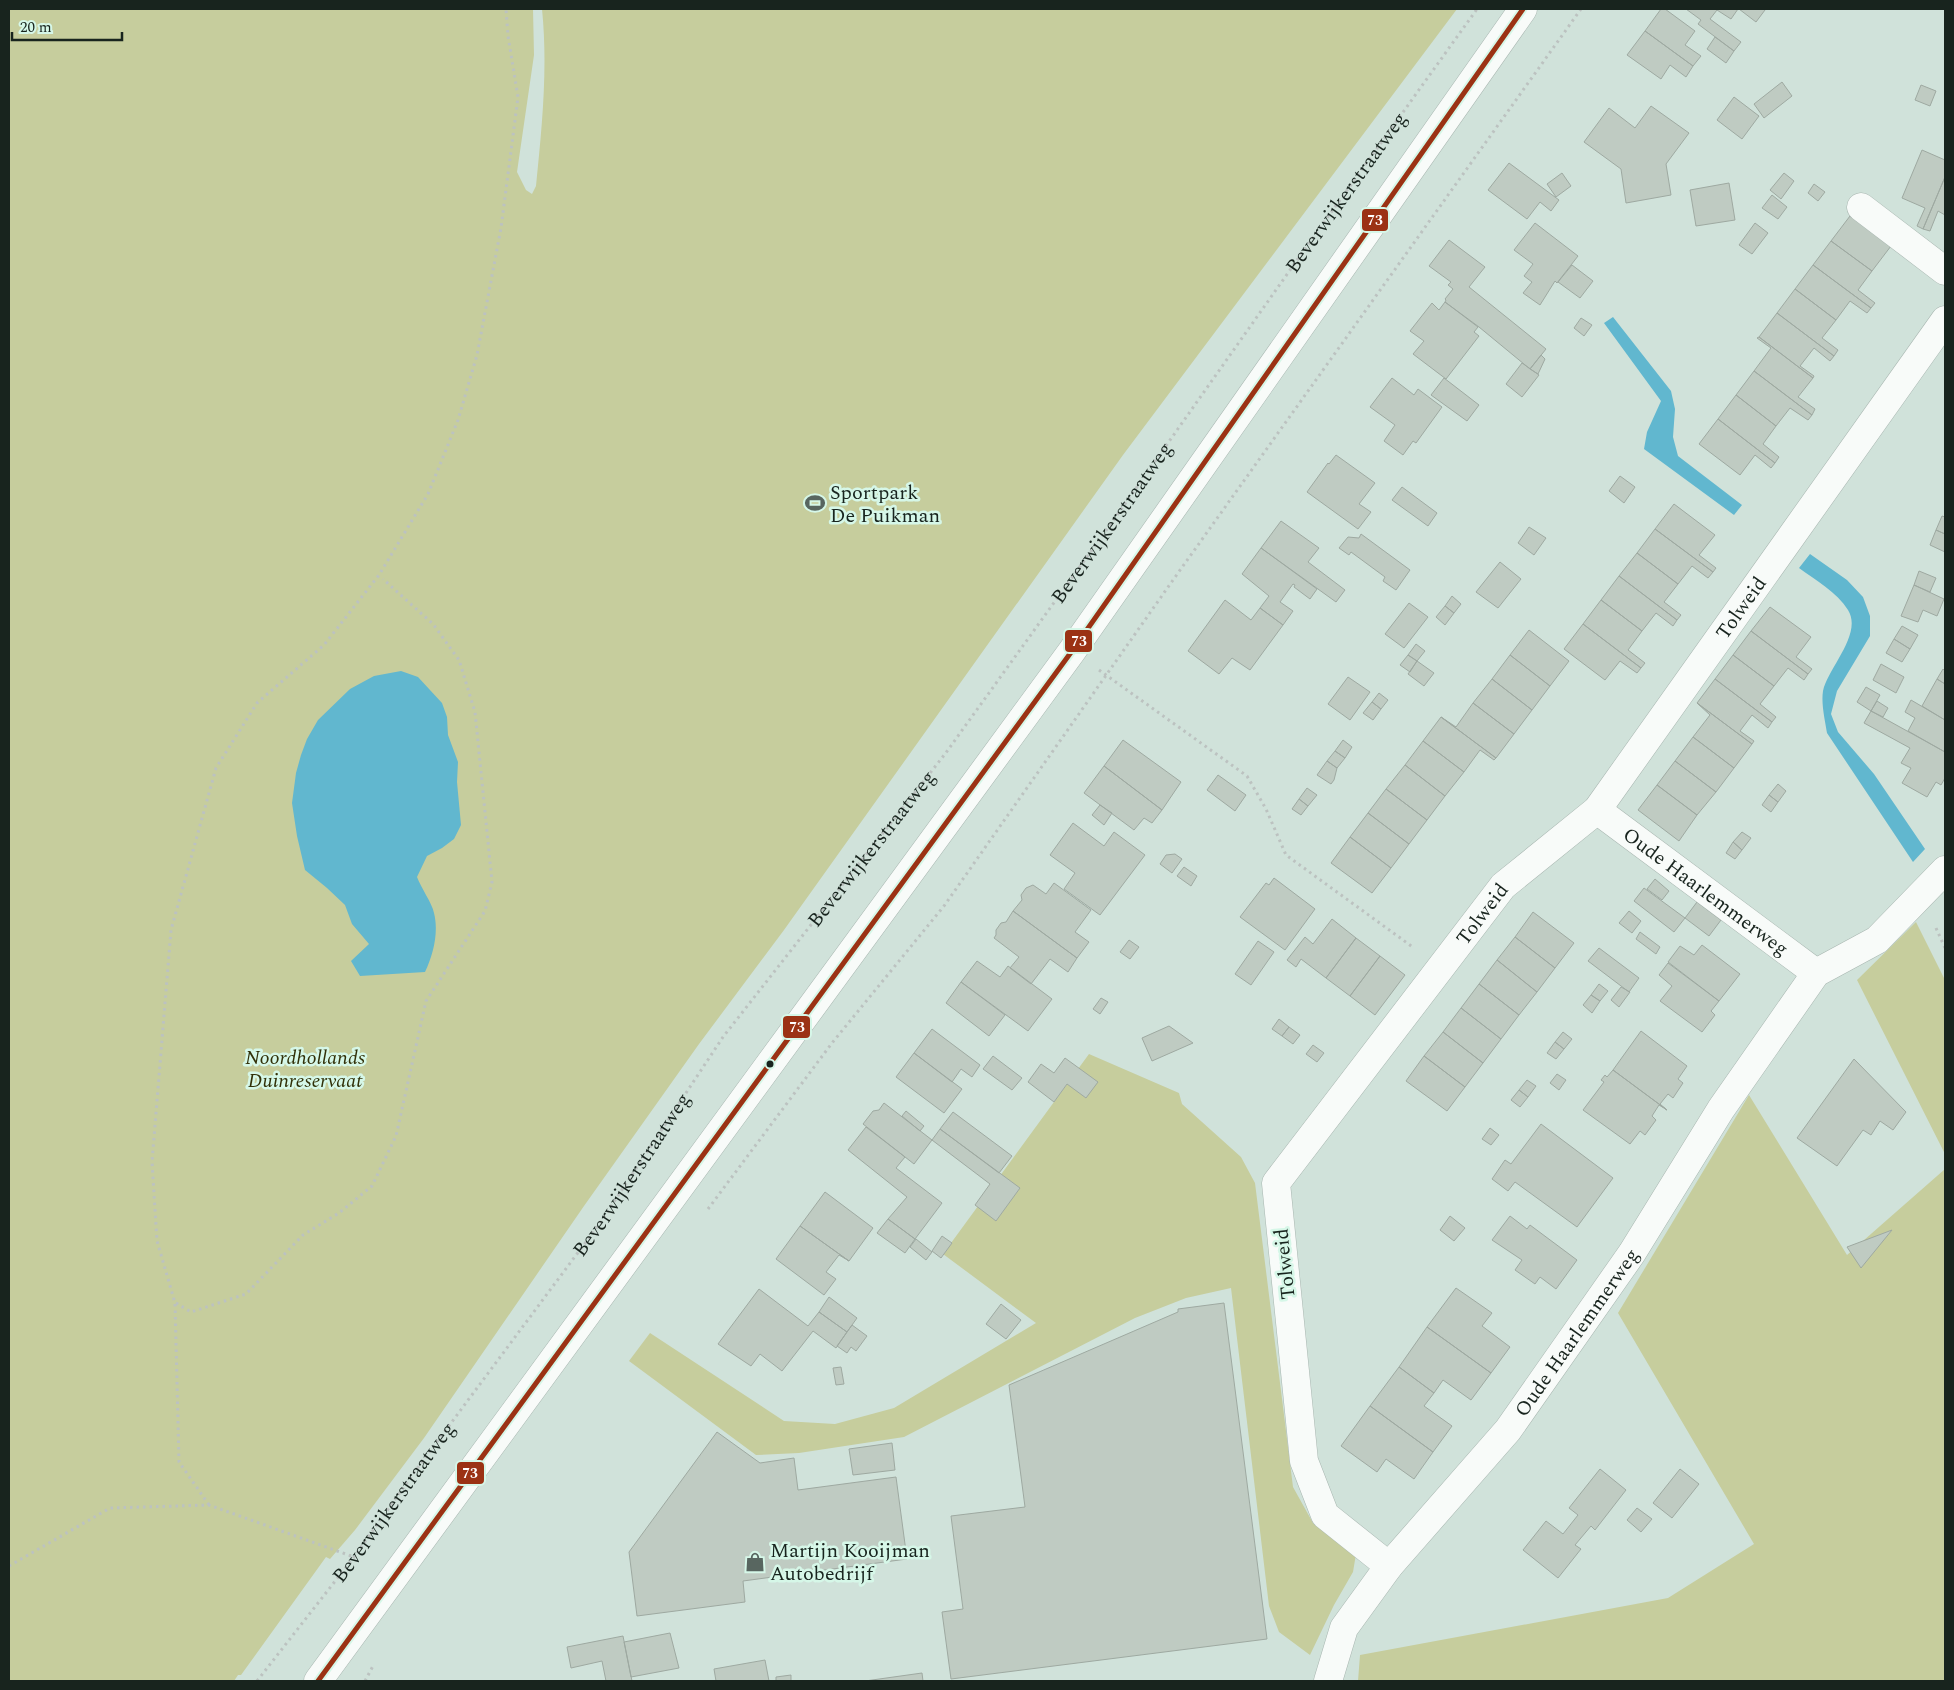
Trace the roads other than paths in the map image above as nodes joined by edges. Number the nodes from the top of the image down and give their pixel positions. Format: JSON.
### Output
{"nodes":[{"id":1,"x":1523,"y":9,"type":"edge"},
{"id":2,"x":1861,"y":207,"type":"dead end"},
{"id":3,"x":1945,"y":271,"type":"edge"},
{"id":4,"x":1945,"y":320,"type":"edge"},
{"id":5,"x":1597,"y":810,"type":"junction"},
{"id":6,"x":1945,"y":870,"type":"edge"},
{"id":7,"x":1816,"y":973,"type":"junction"},
{"id":8,"x":1390,"y":1566,"type":"junction"},
{"id":9,"x":318,"y":1681,"type":"edge"},
{"id":10,"x":1328,"y":1681,"type":"edge"}],
"edges":[{"from":1,"to":9,"type":"street","name":"Beverwijkerstraatweg"},
{"from":2,"to":3,"type":"street"},
{"from":4,"to":5,"type":"street","name":"Tolweid"},
{"from":5,"to":7,"type":"street","name":"Oude Haarlemmerweg"},
{"from":5,"to":8,"type":"street","name":"Tolweid"},
{"from":6,"to":7,"type":"street","name":"Oude Haarlemmerweg"},
{"from":7,"to":8,"type":"street","name":"Oude Haarlemmerweg"},
{"from":8,"to":10,"type":"street","name":"Oude Haarlemmerweg"}]}
